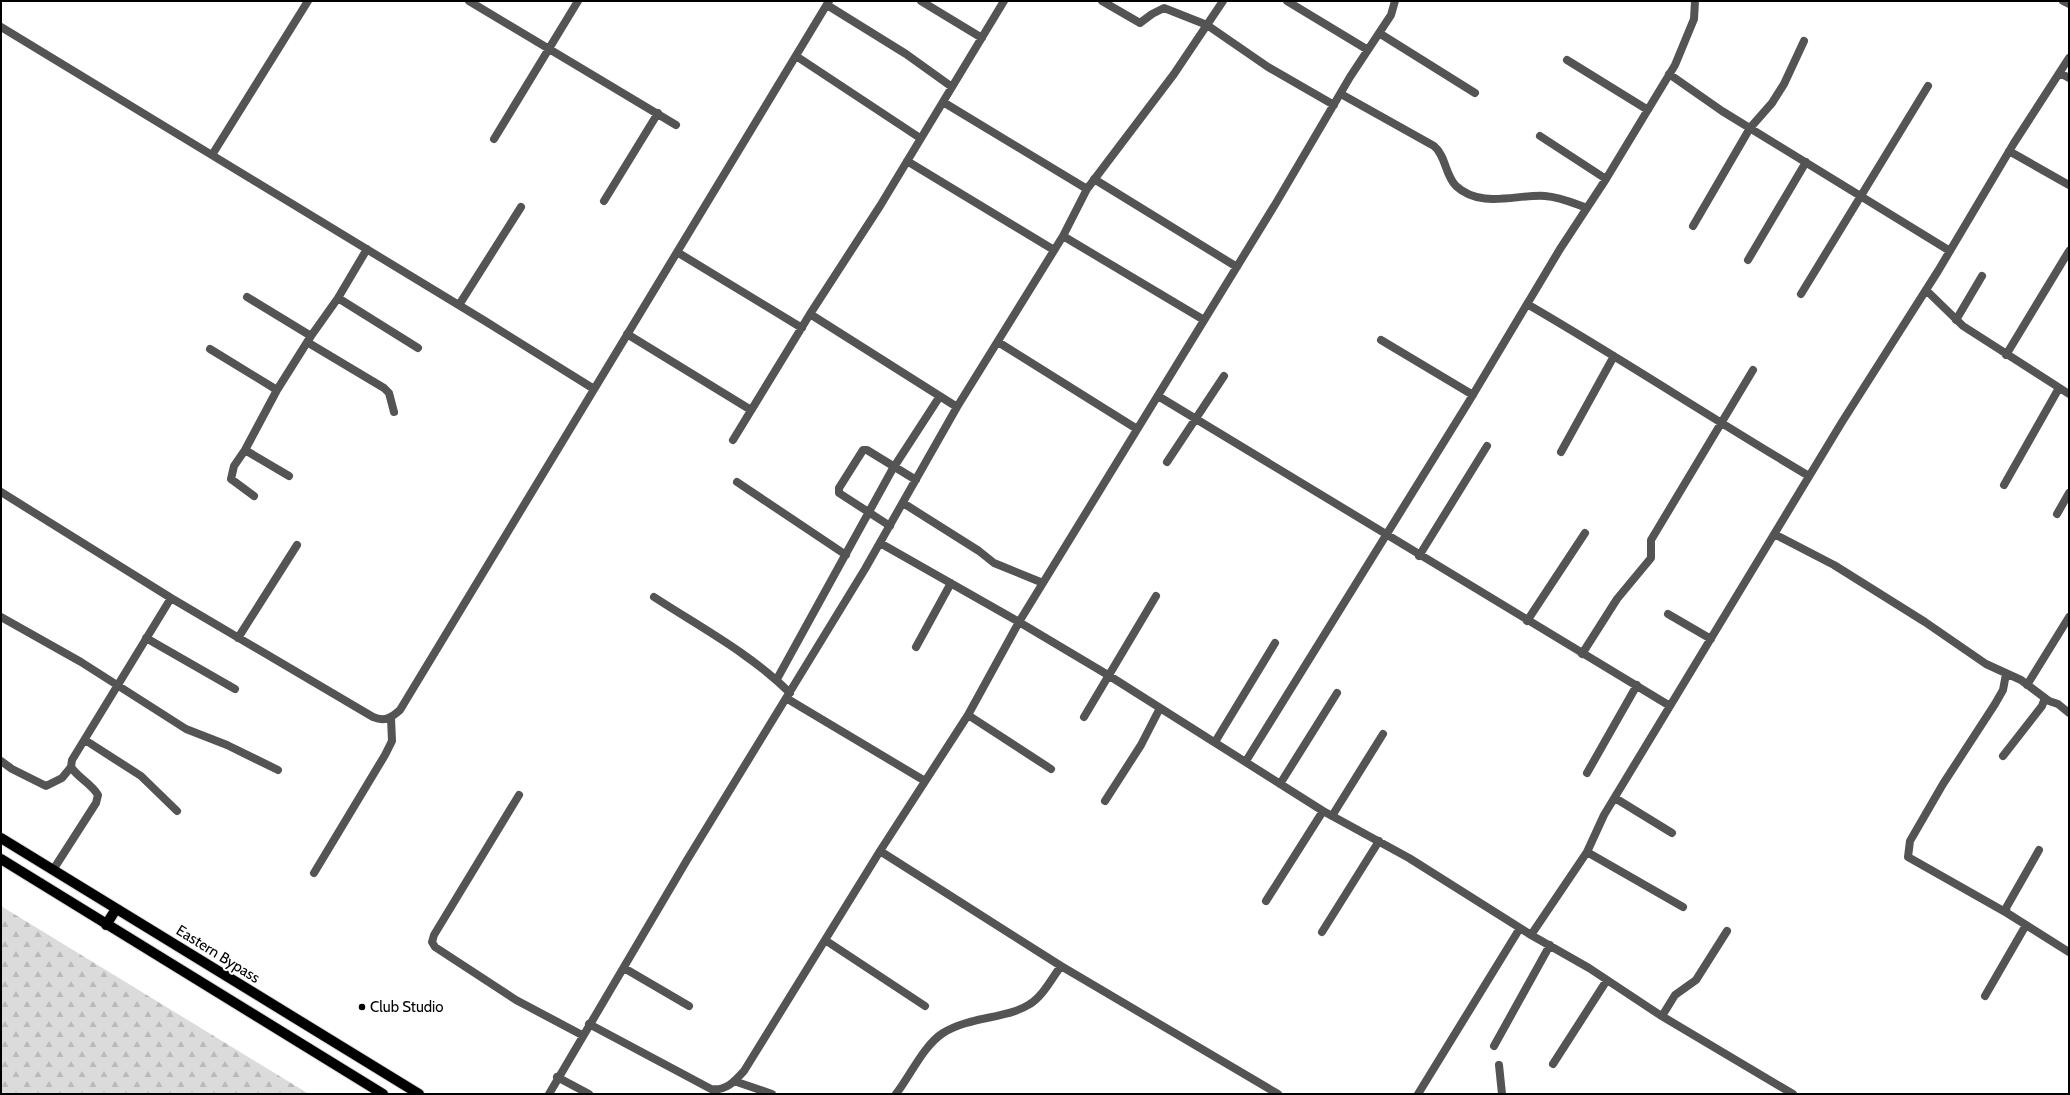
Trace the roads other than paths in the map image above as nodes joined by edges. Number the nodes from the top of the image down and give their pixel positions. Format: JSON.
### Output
{"nodes":[{"id":1,"x":308,"y":1,"type":"edge"},
{"id":2,"x":469,"y":1,"type":"edge"},
{"id":3,"x":578,"y":1,"type":"edge"},
{"id":4,"x":921,"y":1,"type":"edge"},
{"id":5,"x":1004,"y":1,"type":"edge"},
{"id":6,"x":1102,"y":1,"type":"edge"},
{"id":7,"x":1223,"y":1,"type":"edge"},
{"id":8,"x":1287,"y":1,"type":"edge"},
{"id":9,"x":1395,"y":1,"type":"edge"},
{"id":10,"x":1695,"y":1,"type":"edge"},
{"id":11,"x":2063,"y":1,"type":"edge"},
{"id":12,"x":828,"y":3,"type":"edge"},
{"id":13,"x":2069,"y":4,"type":"edge"},
{"id":14,"x":1207,"y":25,"type":"junction"},
{"id":15,"x":1,"y":27,"type":"edge"},
{"id":16,"x":1379,"y":33,"type":"junction"},
{"id":17,"x":982,"y":38,"type":"junction"},
{"id":18,"x":1804,"y":42,"type":"dead end"},
{"id":19,"x":549,"y":47,"type":"junction"},
{"id":20,"x":1368,"y":50,"type":"junction"},
{"id":21,"x":796,"y":56,"type":"junction"},
{"id":22,"x":2069,"y":58,"type":"edge"},
{"id":23,"x":1567,"y":60,"type":"dead end"},
{"id":24,"x":2060,"y":73,"type":"junction"},
{"id":25,"x":1670,"y":74,"type":"junction"},
{"id":26,"x":2069,"y":78,"type":"edge"},
{"id":27,"x":1928,"y":86,"type":"dead end"},
{"id":28,"x":952,"y":87,"type":"junction"},
{"id":29,"x":1341,"y":94,"type":"junction"},
{"id":30,"x":1475,"y":94,"type":"dead end"},
{"id":31,"x":942,"y":102,"type":"junction"},
{"id":32,"x":1334,"y":105,"type":"junction"},
{"id":33,"x":1648,"y":110,"type":"junction"},
{"id":34,"x":658,"y":114,"type":"junction"},
{"id":35,"x":676,"y":125,"type":"dead end"},
{"id":36,"x":1750,"y":128,"type":"junction"},
{"id":37,"x":1540,"y":136,"type":"dead end"},
{"id":38,"x":920,"y":138,"type":"junction"},
{"id":39,"x":494,"y":139,"type":"dead end"},
{"id":40,"x":2009,"y":151,"type":"junction"},
{"id":41,"x":212,"y":155,"type":"junction"},
{"id":42,"x":907,"y":161,"type":"junction"},
{"id":43,"x":1806,"y":162,"type":"junction"},
{"id":44,"x":1094,"y":179,"type":"junction"},
{"id":45,"x":1606,"y":179,"type":"junction"},
{"id":46,"x":2069,"y":185,"type":"edge"},
{"id":47,"x":1087,"y":189,"type":"junction"},
{"id":48,"x":1861,"y":196,"type":"junction"},
{"id":49,"x":604,"y":201,"type":"dead end"},
{"id":50,"x":521,"y":207,"type":"dead end"},
{"id":51,"x":1587,"y":208,"type":"junction"},
{"id":52,"x":1693,"y":226,"type":"dead end"},
{"id":53,"x":1063,"y":236,"type":"junction"},
{"id":54,"x":367,"y":249,"type":"junction"},
{"id":55,"x":1054,"y":250,"type":"junction"},
{"id":56,"x":1950,"y":251,"type":"junction"},
{"id":57,"x":2069,"y":251,"type":"edge"},
{"id":58,"x":677,"y":252,"type":"junction"},
{"id":59,"x":1748,"y":260,"type":"dead end"},
{"id":60,"x":1237,"y":267,"type":"junction"},
{"id":61,"x":1982,"y":276,"type":"dead end"},
{"id":62,"x":1926,"y":290,"type":"junction"},
{"id":63,"x":1801,"y":294,"type":"dead end"},
{"id":64,"x":247,"y":297,"type":"dead end"},
{"id":65,"x":338,"y":298,"type":"junction"},
{"id":66,"x":1527,"y":304,"type":"junction"},
{"id":67,"x":459,"y":305,"type":"junction"},
{"id":68,"x":810,"y":314,"type":"junction"},
{"id":69,"x":1204,"y":320,"type":"junction"},
{"id":70,"x":1956,"y":320,"type":"junction"},
{"id":71,"x":802,"y":328,"type":"junction"},
{"id":72,"x":627,"y":334,"type":"junction"},
{"id":73,"x":309,"y":339,"type":"junction"},
{"id":74,"x":1381,"y":340,"type":"dead end"},
{"id":75,"x":998,"y":342,"type":"junction"},
{"id":76,"x":418,"y":348,"type":"dead end"},
{"id":77,"x":210,"y":349,"type":"dead end"},
{"id":78,"x":2006,"y":354,"type":"junction"},
{"id":79,"x":1614,"y":356,"type":"junction"},
{"id":80,"x":1753,"y":370,"type":"dead end"},
{"id":81,"x":1224,"y":376,"type":"dead end"},
{"id":82,"x":2059,"y":388,"type":"junction"},
{"id":83,"x":594,"y":389,"type":"junction"},
{"id":84,"x":277,"y":390,"type":"junction"},
{"id":85,"x":2069,"y":394,"type":"edge"},
{"id":86,"x":1473,"y":395,"type":"junction"},
{"id":87,"x":940,"y":396,"type":"junction"},
{"id":88,"x":1158,"y":396,"type":"junction"},
{"id":89,"x":957,"y":407,"type":"junction"},
{"id":90,"x":751,"y":410,"type":"junction"},
{"id":91,"x":394,"y":412,"type":"dead end"},
{"id":92,"x":1196,"y":419,"type":"junction"},
{"id":93,"x":1722,"y":424,"type":"junction"},
{"id":94,"x":1137,"y":429,"type":"junction"},
{"id":95,"x":733,"y":440,"type":"dead end"},
{"id":96,"x":1486,"y":446,"type":"dead end"},
{"id":97,"x":245,"y":450,"type":"junction"},
{"id":98,"x":1561,"y":452,"type":"dead end"},
{"id":99,"x":1167,"y":462,"type":"dead end"},
{"id":100,"x":895,"y":467,"type":"junction"},
{"id":101,"x":289,"y":476,"type":"dead end"},
{"id":102,"x":1810,"y":476,"type":"junction"},
{"id":103,"x":916,"y":480,"type":"junction"},
{"id":104,"x":737,"y":482,"type":"dead end"},
{"id":105,"x":2004,"y":485,"type":"dead end"},
{"id":106,"x":1,"y":492,"type":"edge"},
{"id":107,"x":2069,"y":493,"type":"edge"},
{"id":108,"x":254,"y":496,"type":"dead end"},
{"id":109,"x":902,"y":503,"type":"junction"},
{"id":110,"x":869,"y":514,"type":"junction"},
{"id":111,"x":2057,"y":514,"type":"dead end"},
{"id":112,"x":890,"y":526,"type":"junction"},
{"id":113,"x":1585,"y":533,"type":"dead end"},
{"id":114,"x":1774,"y":534,"type":"junction"},
{"id":115,"x":1386,"y":536,"type":"junction"},
{"id":116,"x":880,"y":543,"type":"junction"},
{"id":117,"x":297,"y":545,"type":"dead end"},
{"id":118,"x":846,"y":555,"type":"junction"},
{"id":119,"x":1419,"y":556,"type":"junction"},
{"id":120,"x":951,"y":583,"type":"junction"},
{"id":121,"x":1043,"y":583,"type":"junction"},
{"id":122,"x":1156,"y":596,"type":"dead end"},
{"id":123,"x":654,"y":597,"type":"dead end"},
{"id":124,"x":171,"y":598,"type":"junction"},
{"id":125,"x":1668,"y":614,"type":"dead end"},
{"id":126,"x":2069,"y":617,"type":"edge"},
{"id":127,"x":1,"y":618,"type":"edge"},
{"id":128,"x":1527,"y":621,"type":"junction"},
{"id":129,"x":1019,"y":622,"type":"junction"},
{"id":130,"x":146,"y":638,"type":"junction"},
{"id":131,"x":238,"y":638,"type":"junction"},
{"id":132,"x":1711,"y":639,"type":"junction"},
{"id":133,"x":1275,"y":643,"type":"dead end"},
{"id":134,"x":916,"y":647,"type":"dead end"},
{"id":135,"x":1582,"y":654,"type":"junction"},
{"id":136,"x":2006,"y":674,"type":"junction"},
{"id":137,"x":1108,"y":675,"type":"junction"},
{"id":138,"x":777,"y":679,"type":"junction"},
{"id":139,"x":118,"y":685,"type":"junction"},
{"id":140,"x":1637,"y":685,"type":"junction"},
{"id":141,"x":2027,"y":685,"type":"junction"},
{"id":142,"x":235,"y":689,"type":"dead end"},
{"id":143,"x":1336,"y":693,"type":"dead end"},
{"id":144,"x":788,"y":695,"type":"junction"},
{"id":145,"x":2045,"y":698,"type":"junction"},
{"id":146,"x":1670,"y":706,"type":"junction"},
{"id":147,"x":1160,"y":708,"type":"junction"},
{"id":148,"x":2069,"y":713,"type":"edge"},
{"id":149,"x":968,"y":715,"type":"junction"},
{"id":150,"x":1084,"y":717,"type":"dead end"},
{"id":151,"x":391,"y":718,"type":"junction"},
{"id":152,"x":1384,"y":734,"type":"dead end"},
{"id":153,"x":85,"y":740,"type":"junction"},
{"id":154,"x":1215,"y":742,"type":"junction"},
{"id":155,"x":2003,"y":756,"type":"dead end"},
{"id":156,"x":1,"y":761,"type":"edge"},
{"id":157,"x":1246,"y":761,"type":"junction"},
{"id":158,"x":70,"y":767,"type":"junction"},
{"id":159,"x":1051,"y":768,"type":"dead end"},
{"id":160,"x":278,"y":770,"type":"dead end"},
{"id":161,"x":1587,"y":773,"type":"dead end"},
{"id":162,"x":925,"y":781,"type":"junction"},
{"id":163,"x":1280,"y":784,"type":"junction"},
{"id":164,"x":519,"y":796,"type":"dead end"},
{"id":165,"x":1615,"y":798,"type":"junction"},
{"id":166,"x":1105,"y":801,"type":"dead end"},
{"id":167,"x":177,"y":811,"type":"dead end"},
{"id":168,"x":1323,"y":811,"type":"junction"},
{"id":169,"x":1332,"y":816,"type":"junction"},
{"id":170,"x":1672,"y":833,"type":"dead end"},
{"id":171,"x":1,"y":838,"type":"edge"},
{"id":172,"x":1379,"y":841,"type":"junction"},
{"id":173,"x":2039,"y":850,"type":"dead end"},
{"id":174,"x":880,"y":851,"type":"junction"},
{"id":175,"x":1587,"y":852,"type":"junction"},
{"id":176,"x":1,"y":859,"type":"edge"},
{"id":177,"x":53,"y":870,"type":"junction"},
{"id":178,"x":314,"y":874,"type":"dead end"},
{"id":179,"x":1266,"y":901,"type":"dead end"},
{"id":180,"x":1683,"y":907,"type":"dead end"},
{"id":181,"x":116,"y":909,"type":"junction"},
{"id":182,"x":2007,"y":913,"type":"junction"},
{"id":183,"x":106,"y":925,"type":"junction"},
{"id":184,"x":2026,"y":925,"type":"junction"},
{"id":185,"x":1520,"y":928,"type":"junction"},
{"id":186,"x":1727,"y":931,"type":"dead end"},
{"id":187,"x":1322,"y":932,"type":"dead end"},
{"id":188,"x":1531,"y":935,"type":"junction"},
{"id":189,"x":825,"y":940,"type":"junction"},
{"id":190,"x":1550,"y":945,"type":"junction"},
{"id":191,"x":2069,"y":952,"type":"edge"},
{"id":192,"x":1061,"y":966,"type":"junction"},
{"id":193,"x":624,"y":968,"type":"junction"},
{"id":194,"x":1607,"y":980,"type":"junction"},
{"id":195,"x":1985,"y":996,"type":"dead end"},
{"id":196,"x":689,"y":1006,"type":"dead end"},
{"id":197,"x":925,"y":1006,"type":"dead end"},
{"id":198,"x":1662,"y":1016,"type":"junction"},
{"id":199,"x":589,"y":1024,"type":"junction"},
{"id":200,"x":582,"y":1035,"type":"junction"},
{"id":201,"x":1494,"y":1046,"type":"dead end"},
{"id":202,"x":1553,"y":1064,"type":"dead end"},
{"id":203,"x":1499,"y":1065,"type":"dead end"},
{"id":204,"x":557,"y":1077,"type":"junction"},
{"id":205,"x":734,"y":1081,"type":"junction"},
{"id":206,"x":383,"y":1094,"type":"edge"},
{"id":207,"x":419,"y":1094,"type":"edge"},
{"id":208,"x":549,"y":1094,"type":"edge"},
{"id":209,"x":589,"y":1094,"type":"edge"},
{"id":210,"x":772,"y":1094,"type":"edge"},
{"id":211,"x":896,"y":1094,"type":"edge"},
{"id":212,"x":1278,"y":1094,"type":"edge"},
{"id":213,"x":1418,"y":1094,"type":"edge"},
{"id":214,"x":1502,"y":1094,"type":"edge"},
{"id":215,"x":1793,"y":1094,"type":"edge"}],
"edges":[{"from":1,"to":41,"type":"street"},
{"from":2,"to":19,"type":"street"},
{"from":3,"to":19,"type":"street"},
{"from":4,"to":17,"type":"street"},
{"from":5,"to":17,"type":"street"},
{"from":6,"to":14,"type":"street"},
{"from":7,"to":14,"type":"street"},
{"from":8,"to":20,"type":"street"},
{"from":9,"to":16,"type":"street"},
{"from":10,"to":25,"type":"street"},
{"from":11,"to":13,"type":"street"},
{"from":12,"to":21,"type":"street"},
{"from":12,"to":28,"type":"street"},
{"from":14,"to":32,"type":"street"},
{"from":14,"to":44,"type":"street"},
{"from":15,"to":41,"type":"street"},
{"from":16,"to":20,"type":"street"},
{"from":16,"to":30,"type":"street"},
{"from":17,"to":28,"type":"street"},
{"from":18,"to":36,"type":"street"},
{"from":19,"to":34,"type":"street"},
{"from":19,"to":39,"type":"street"},
{"from":20,"to":29,"type":"street"},
{"from":21,"to":38,"type":"street"},
{"from":21,"to":58,"type":"street"},
{"from":22,"to":24,"type":"street"},
{"from":23,"to":33,"type":"street"},
{"from":24,"to":26,"type":"street"},
{"from":24,"to":40,"type":"street"},
{"from":25,"to":33,"type":"street"},
{"from":25,"to":36,"type":"street"},
{"from":27,"to":48,"type":"street"},
{"from":28,"to":31,"type":"street"},
{"from":29,"to":32,"type":"street"},
{"from":29,"to":51,"type":"street"},
{"from":31,"to":38,"type":"street"},
{"from":31,"to":47,"type":"street"},
{"from":32,"to":60,"type":"street"},
{"from":33,"to":45,"type":"street"},
{"from":34,"to":35,"type":"street"},
{"from":34,"to":49,"type":"street"},
{"from":36,"to":43,"type":"street"},
{"from":36,"to":52,"type":"street"},
{"from":37,"to":45,"type":"street"},
{"from":38,"to":42,"type":"street"},
{"from":40,"to":46,"type":"street"},
{"from":40,"to":56,"type":"street"},
{"from":41,"to":54,"type":"street"},
{"from":42,"to":55,"type":"street"},
{"from":42,"to":68,"type":"street"},
{"from":43,"to":48,"type":"street"},
{"from":43,"to":59,"type":"street"},
{"from":44,"to":47,"type":"street"},
{"from":44,"to":60,"type":"street"},
{"from":45,"to":51,"type":"street"},
{"from":47,"to":53,"type":"street"},
{"from":48,"to":56,"type":"street"},
{"from":48,"to":63,"type":"street"},
{"from":50,"to":67,"type":"street"},
{"from":51,"to":66,"type":"street"},
{"from":53,"to":55,"type":"street"},
{"from":53,"to":69,"type":"street"},
{"from":54,"to":65,"type":"street"},
{"from":54,"to":67,"type":"street"},
{"from":55,"to":75,"type":"street"},
{"from":56,"to":62,"type":"street"},
{"from":57,"to":78,"type":"street"},
{"from":58,"to":71,"type":"street"},
{"from":58,"to":72,"type":"street"},
{"from":60,"to":69,"type":"street"},
{"from":61,"to":70,"type":"street"},
{"from":62,"to":70,"type":"street"},
{"from":62,"to":102,"type":"street"},
{"from":64,"to":73,"type":"street"},
{"from":65,"to":73,"type":"street"},
{"from":65,"to":76,"type":"street"},
{"from":66,"to":79,"type":"street"},
{"from":66,"to":86,"type":"street"},
{"from":67,"to":83,"type":"street"},
{"from":68,"to":71,"type":"street"},
{"from":68,"to":87,"type":"street"},
{"from":69,"to":88,"type":"street"},
{"from":70,"to":78,"type":"street"},
{"from":71,"to":90,"type":"street"},
{"from":72,"to":83,"type":"street"},
{"from":72,"to":90,"type":"street"},
{"from":73,"to":84,"type":"street"},
{"from":73,"to":91,"type":"street"},
{"from":74,"to":86,"type":"street"},
{"from":75,"to":89,"type":"street"},
{"from":75,"to":94,"type":"street"},
{"from":77,"to":84,"type":"street"},
{"from":78,"to":82,"type":"street"},
{"from":79,"to":93,"type":"street"},
{"from":79,"to":98,"type":"street"},
{"from":80,"to":93,"type":"street"},
{"from":81,"to":92,"type":"street"},
{"from":82,"to":85,"type":"street"},
{"from":82,"to":105,"type":"street"},
{"from":83,"to":151,"type":"street"},
{"from":84,"to":97,"type":"street"},
{"from":86,"to":115,"type":"street"},
{"from":87,"to":89,"type":"street"},
{"from":87,"to":100,"type":"street"},
{"from":88,"to":92,"type":"street"},
{"from":88,"to":94,"type":"street"},
{"from":89,"to":103,"type":"street"},
{"from":90,"to":95,"type":"street"},
{"from":92,"to":99,"type":"street"},
{"from":92,"to":115,"type":"street"},
{"from":93,"to":102,"type":"street"},
{"from":93,"to":135,"type":"street"},
{"from":94,"to":121,"type":"street"},
{"from":96,"to":119,"type":"street"},
{"from":97,"to":101,"type":"street"},
{"from":97,"to":108,"type":"street"},
{"from":100,"to":103,"type":"street"},
{"from":100,"to":110,"type":"street"},
{"from":100,"to":110,"type":"street"},
{"from":102,"to":114,"type":"street"},
{"from":103,"to":109,"type":"street"},
{"from":104,"to":118,"type":"street"},
{"from":106,"to":124,"type":"street"},
{"from":107,"to":111,"type":"street"},
{"from":109,"to":112,"type":"street"},
{"from":109,"to":121,"type":"street"},
{"from":110,"to":112,"type":"street"},
{"from":110,"to":118,"type":"street"},
{"from":112,"to":116,"type":"street"},
{"from":113,"to":128,"type":"street"},
{"from":114,"to":132,"type":"street"},
{"from":114,"to":136,"type":"street"},
{"from":115,"to":119,"type":"street"},
{"from":115,"to":157,"type":"street"},
{"from":116,"to":120,"type":"street"},
{"from":116,"to":144,"type":"street"},
{"from":117,"to":131,"type":"street"},
{"from":118,"to":138,"type":"street"},
{"from":119,"to":128,"type":"street"},
{"from":120,"to":129,"type":"street"},
{"from":120,"to":134,"type":"street"},
{"from":121,"to":129,"type":"street"},
{"from":122,"to":137,"type":"street"},
{"from":123,"to":138,"type":"street"},
{"from":124,"to":130,"type":"street"},
{"from":124,"to":131,"type":"street"},
{"from":125,"to":132,"type":"street"},
{"from":126,"to":141,"type":"street"},
{"from":127,"to":139,"type":"street"},
{"from":128,"to":135,"type":"street"},
{"from":129,"to":137,"type":"street"},
{"from":129,"to":149,"type":"street"},
{"from":130,"to":139,"type":"street"},
{"from":130,"to":142,"type":"street"},
{"from":131,"to":151,"type":"street"},
{"from":132,"to":146,"type":"street"},
{"from":133,"to":154,"type":"street"},
{"from":135,"to":140,"type":"street"},
{"from":136,"to":141,"type":"street"},
{"from":136,"to":182,"type":"street"},
{"from":137,"to":147,"type":"street"},
{"from":137,"to":150,"type":"street"},
{"from":138,"to":144,"type":"street"},
{"from":139,"to":153,"type":"street"},
{"from":139,"to":160,"type":"street"},
{"from":140,"to":146,"type":"street"},
{"from":140,"to":161,"type":"street"},
{"from":141,"to":145,"type":"street"},
{"from":143,"to":163,"type":"street"},
{"from":144,"to":162,"type":"street"},
{"from":144,"to":193,"type":"street"},
{"from":145,"to":148,"type":"street"},
{"from":145,"to":155,"type":"street"},
{"from":146,"to":165,"type":"street"},
{"from":147,"to":154,"type":"street"},
{"from":147,"to":166,"type":"street"},
{"from":149,"to":159,"type":"street"},
{"from":149,"to":162,"type":"street"},
{"from":151,"to":178,"type":"street"},
{"from":152,"to":169,"type":"street"},
{"from":153,"to":158,"type":"street"},
{"from":153,"to":167,"type":"street"},
{"from":154,"to":157,"type":"street"},
{"from":156,"to":158,"type":"street"},
{"from":157,"to":163,"type":"street"},
{"from":158,"to":177,"type":"street"},
{"from":162,"to":174,"type":"street"},
{"from":163,"to":168,"type":"street"},
{"from":164,"to":200,"type":"street"},
{"from":165,"to":170,"type":"street"},
{"from":165,"to":175,"type":"street"},
{"from":168,"to":169,"type":"street"},
{"from":168,"to":179,"type":"street"},
{"from":169,"to":172,"type":"street"},
{"from":171,"to":177,"type":"main road","name":"Eastern Bypass"},
{"from":172,"to":185,"type":"street"},
{"from":172,"to":187,"type":"street"},
{"from":173,"to":182,"type":"street"},
{"from":174,"to":189,"type":"street"},
{"from":174,"to":192,"type":"street"},
{"from":175,"to":180,"type":"street"},
{"from":175,"to":188,"type":"street"},
{"from":176,"to":183,"type":"main road"},
{"from":177,"to":181,"type":"main road","name":"Eastern Bypass"},
{"from":181,"to":183,"type":"main road"},
{"from":181,"to":207,"type":"main road","name":"Eastern Bypass"},
{"from":182,"to":184,"type":"street"},
{"from":183,"to":206,"type":"main road"},
{"from":184,"to":191,"type":"street"},
{"from":184,"to":195,"type":"street"},
{"from":185,"to":188,"type":"street"},
{"from":185,"to":213,"type":"street"},
{"from":186,"to":198,"type":"street"},
{"from":188,"to":190,"type":"street"},
{"from":189,"to":197,"type":"street"},
{"from":189,"to":205,"type":"street"},
{"from":190,"to":194,"type":"street"},
{"from":190,"to":201,"type":"street"},
{"from":192,"to":211,"type":"street"},
{"from":192,"to":212,"type":"street"},
{"from":193,"to":196,"type":"street"},
{"from":193,"to":199,"type":"street"},
{"from":194,"to":198,"type":"street"},
{"from":194,"to":202,"type":"street"},
{"from":198,"to":215,"type":"street"},
{"from":199,"to":200,"type":"street"},
{"from":199,"to":205,"type":"street"},
{"from":200,"to":204,"type":"street"},
{"from":203,"to":214,"type":"street"},
{"from":204,"to":208,"type":"street"},
{"from":204,"to":209,"type":"street"},
{"from":205,"to":210,"type":"street"}]}
